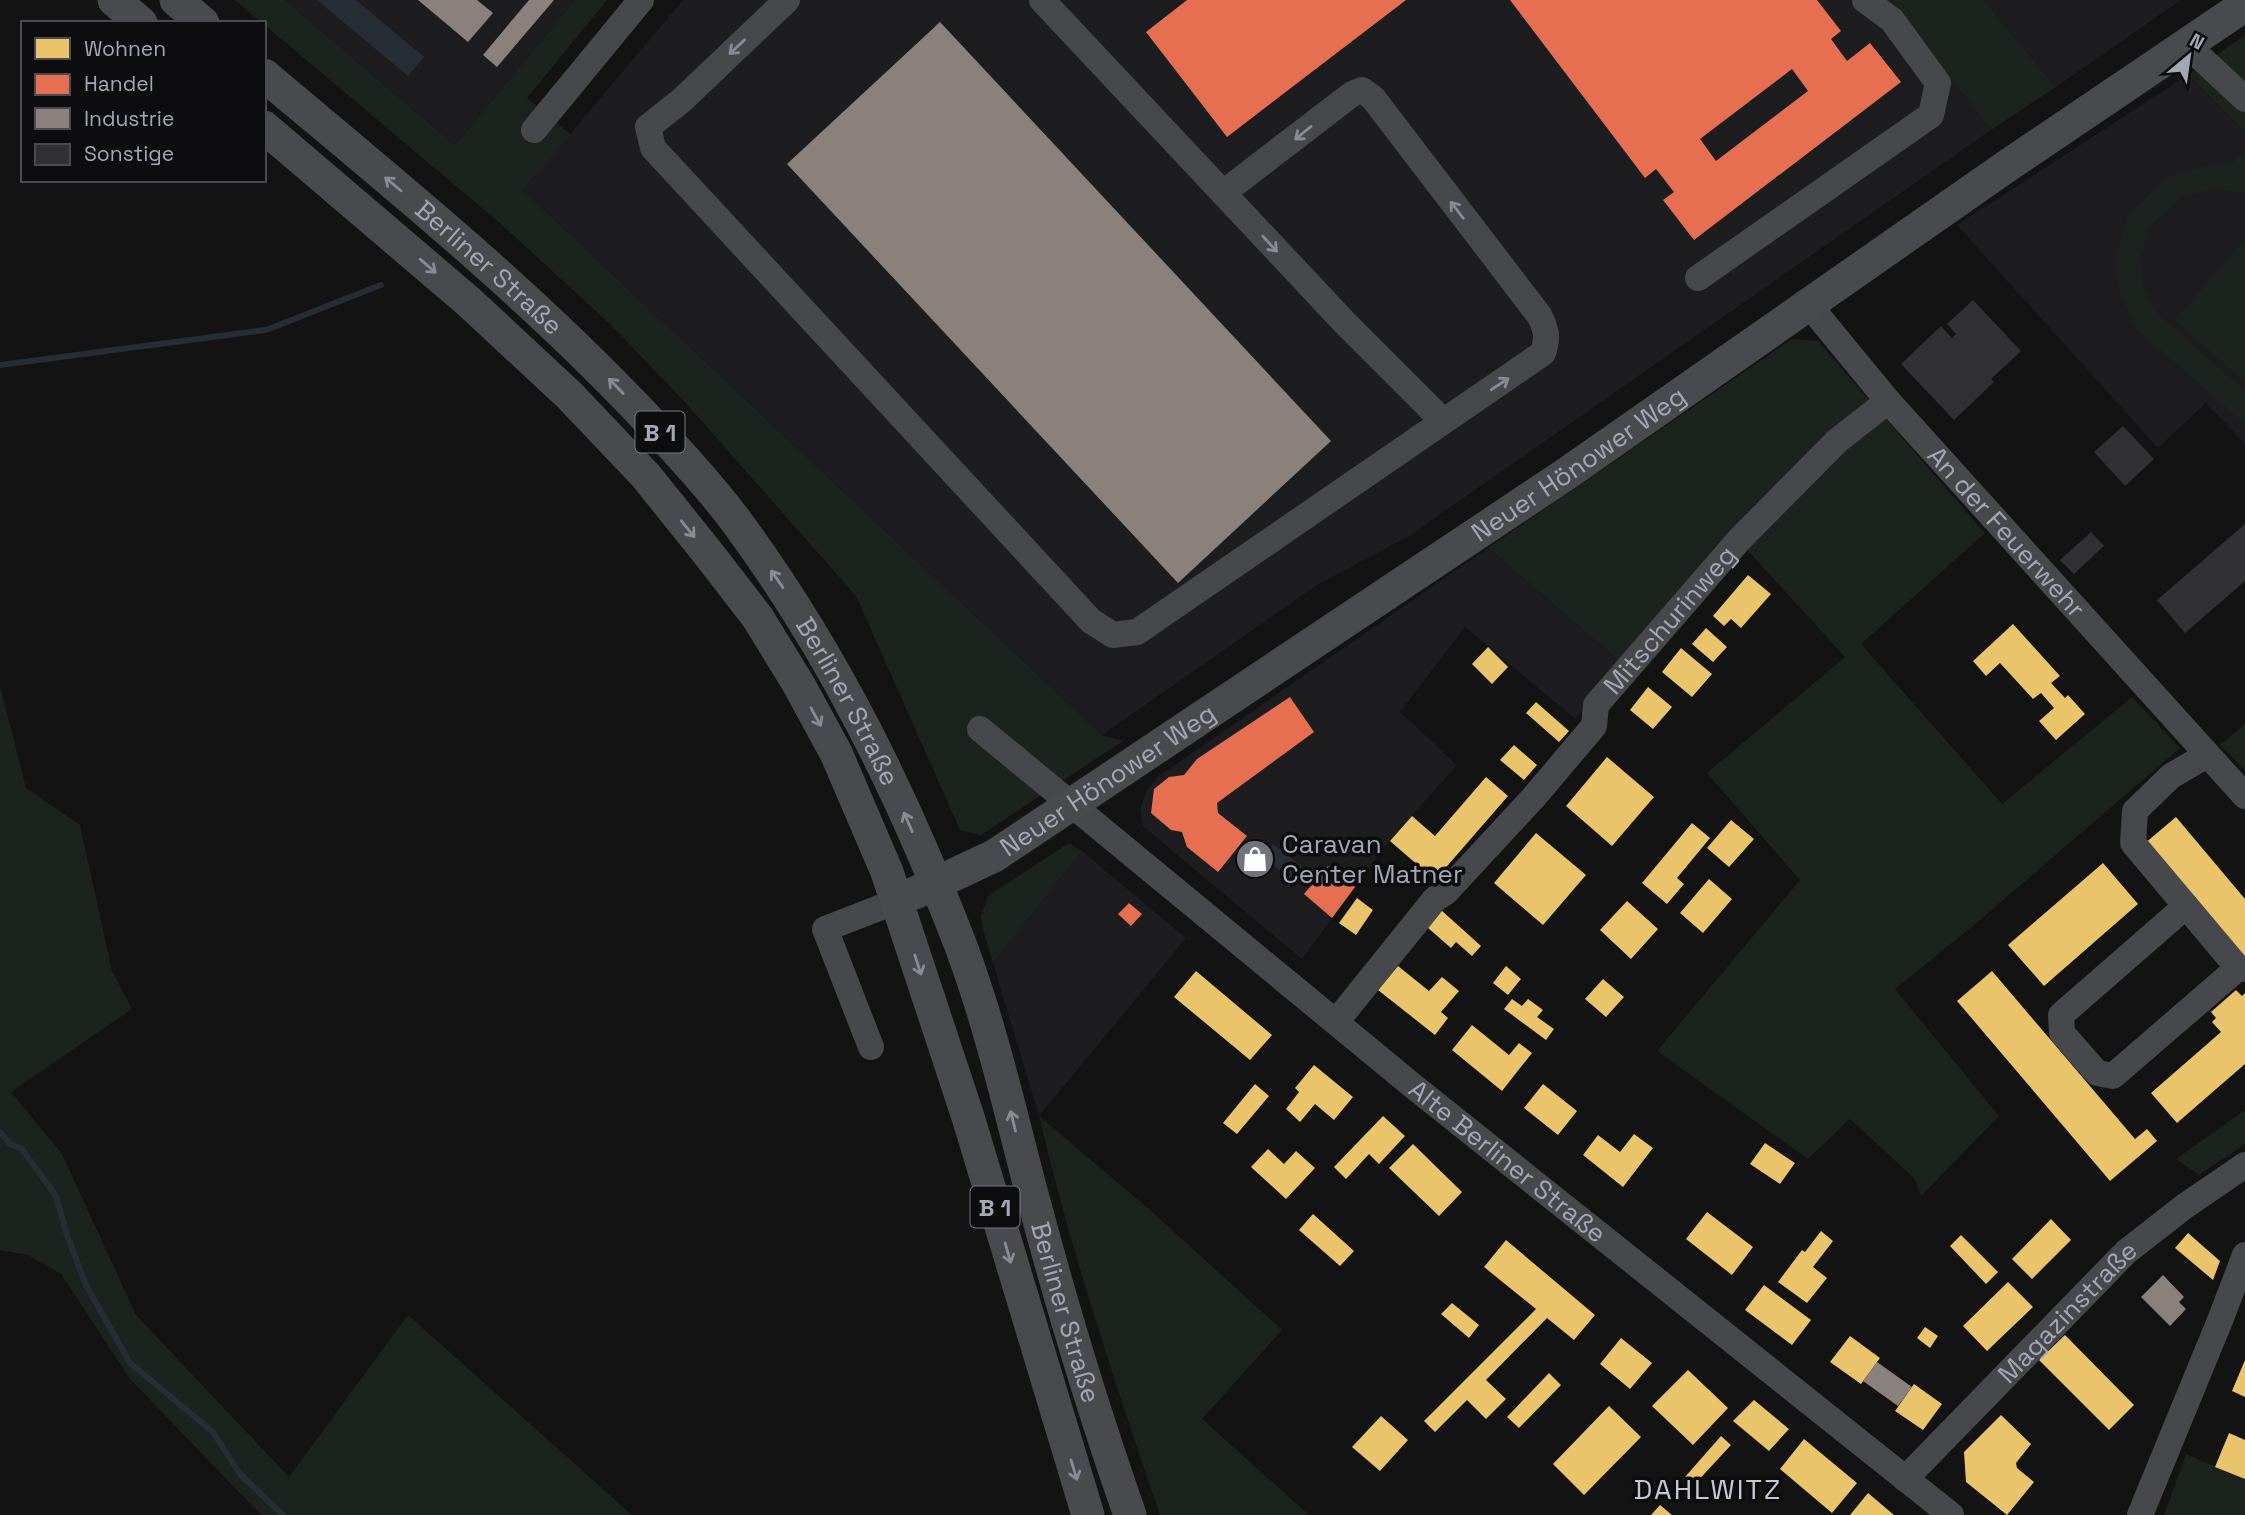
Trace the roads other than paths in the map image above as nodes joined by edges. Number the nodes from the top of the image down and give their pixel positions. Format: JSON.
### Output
{"nodes":[{"id":1,"x":114,"y":0,"type":"edge"},
{"id":2,"x":176,"y":0,"type":"edge"},
{"id":3,"x":641,"y":0,"type":"edge"},
{"id":4,"x":787,"y":0,"type":"edge"},
{"id":5,"x":1042,"y":0,"type":"edge"},
{"id":6,"x":1865,"y":0,"type":"edge"},
{"id":7,"x":2245,"y":5,"type":"edge"},
{"id":8,"x":139,"y":21,"type":"edge"},
{"id":9,"x":201,"y":21,"type":"edge"},
{"id":10,"x":2186,"y":44,"type":"junction"},
{"id":11,"x":266,"y":77,"type":"edge"},
{"id":12,"x":2245,"y":99,"type":"edge"},
{"id":13,"x":266,"y":129,"type":"edge"},
{"id":14,"x":534,"y":130,"type":"dead end"},
{"id":15,"x":1223,"y":193,"type":"junction"},
{"id":16,"x":1698,"y":278,"type":"dead end"},
{"id":17,"x":1809,"y":305,"type":"junction"},
{"id":18,"x":1888,"y":401,"type":"junction"},
{"id":19,"x":1443,"y":421,"type":"junction"},
{"id":20,"x":980,"y":729,"type":"dead end"},
{"id":21,"x":2207,"y":755,"type":"junction"},
{"id":22,"x":2245,"y":796,"type":"edge"},
{"id":23,"x":1070,"y":803,"type":"junction"},
{"id":24,"x":936,"y":885,"type":"junction"},
{"id":25,"x":897,"y":901,"type":"junction"},
{"id":26,"x":2186,"y":906,"type":"junction"},
{"id":27,"x":2242,"y":968,"type":"edge"},
{"id":28,"x":1336,"y":1022,"type":"junction"},
{"id":29,"x":871,"y":1046,"type":"dead end"},
{"id":30,"x":2245,"y":1165,"type":"edge"},
{"id":31,"x":2245,"y":1255,"type":"edge"},
{"id":32,"x":1905,"y":1479,"type":"junction"},
{"id":33,"x":1088,"y":1515,"type":"edge"},
{"id":34,"x":1130,"y":1515,"type":"edge"},
{"id":35,"x":1951,"y":1515,"type":"edge"},
{"id":36,"x":2140,"y":1515,"type":"edge"}],
"edges":[{"from":1,"to":8,"type":"main road"},
{"from":2,"to":9,"type":"main road"},
{"from":3,"to":14,"type":"street"},
{"from":4,"to":19,"type":"street","one_way":true},
{"from":5,"to":15,"type":"street"},
{"from":6,"to":16,"type":"street"},
{"from":7,"to":10,"type":"main road","name":"Neuer Hönower Weg"},
{"from":10,"to":12,"type":"street"},
{"from":10,"to":17,"type":"main road","name":"Neuer Hönower Weg"},
{"from":24,"to":11,"type":"main road","name":"Berliner Straße","number":"B 1","one_way":true},
{"from":13,"to":25,"type":"main road","name":"Berliner Straße","number":"B 1","one_way":true},
{"from":15,"to":19,"type":"street","one_way":true},
{"from":19,"to":15,"type":"street","one_way":true},
{"from":17,"to":18,"type":"street","name":"An der Feuerwehr"},
{"from":17,"to":23,"type":"main road","name":"Neuer Hönower Weg"},
{"from":18,"to":21,"type":"street","name":"An der Feuerwehr"},
{"from":18,"to":28,"type":"street","name":"Mitschurinweg"},
{"from":20,"to":23,"type":"street","name":"Alte Berliner Straße"},
{"from":21,"to":22,"type":"street","name":"An der Feuerwehr"},
{"from":21,"to":26,"type":"street"},
{"from":23,"to":24,"type":"main road","name":"Neuer Hönower Weg"},
{"from":23,"to":28,"type":"street","name":"Alte Berliner Straße"},
{"from":24,"to":25,"type":"main road","name":"Neuer Hönower Weg"},
{"from":34,"to":24,"type":"main road","name":"Berliner Straße","number":"B 1","one_way":true},
{"from":25,"to":29,"type":"street"},
{"from":25,"to":33,"type":"main road","name":"Berliner Straße","number":"B 1","one_way":true},
{"from":26,"to":27,"type":"street"},
{"from":26,"to":27,"type":"street"},
{"from":28,"to":32,"type":"street","name":"Alte Berliner Straße"},
{"from":30,"to":32,"type":"street","name":"Magazinstraße"},
{"from":31,"to":36,"type":"street"},
{"from":32,"to":35,"type":"street","name":"Alte Berliner Straße"}]}
